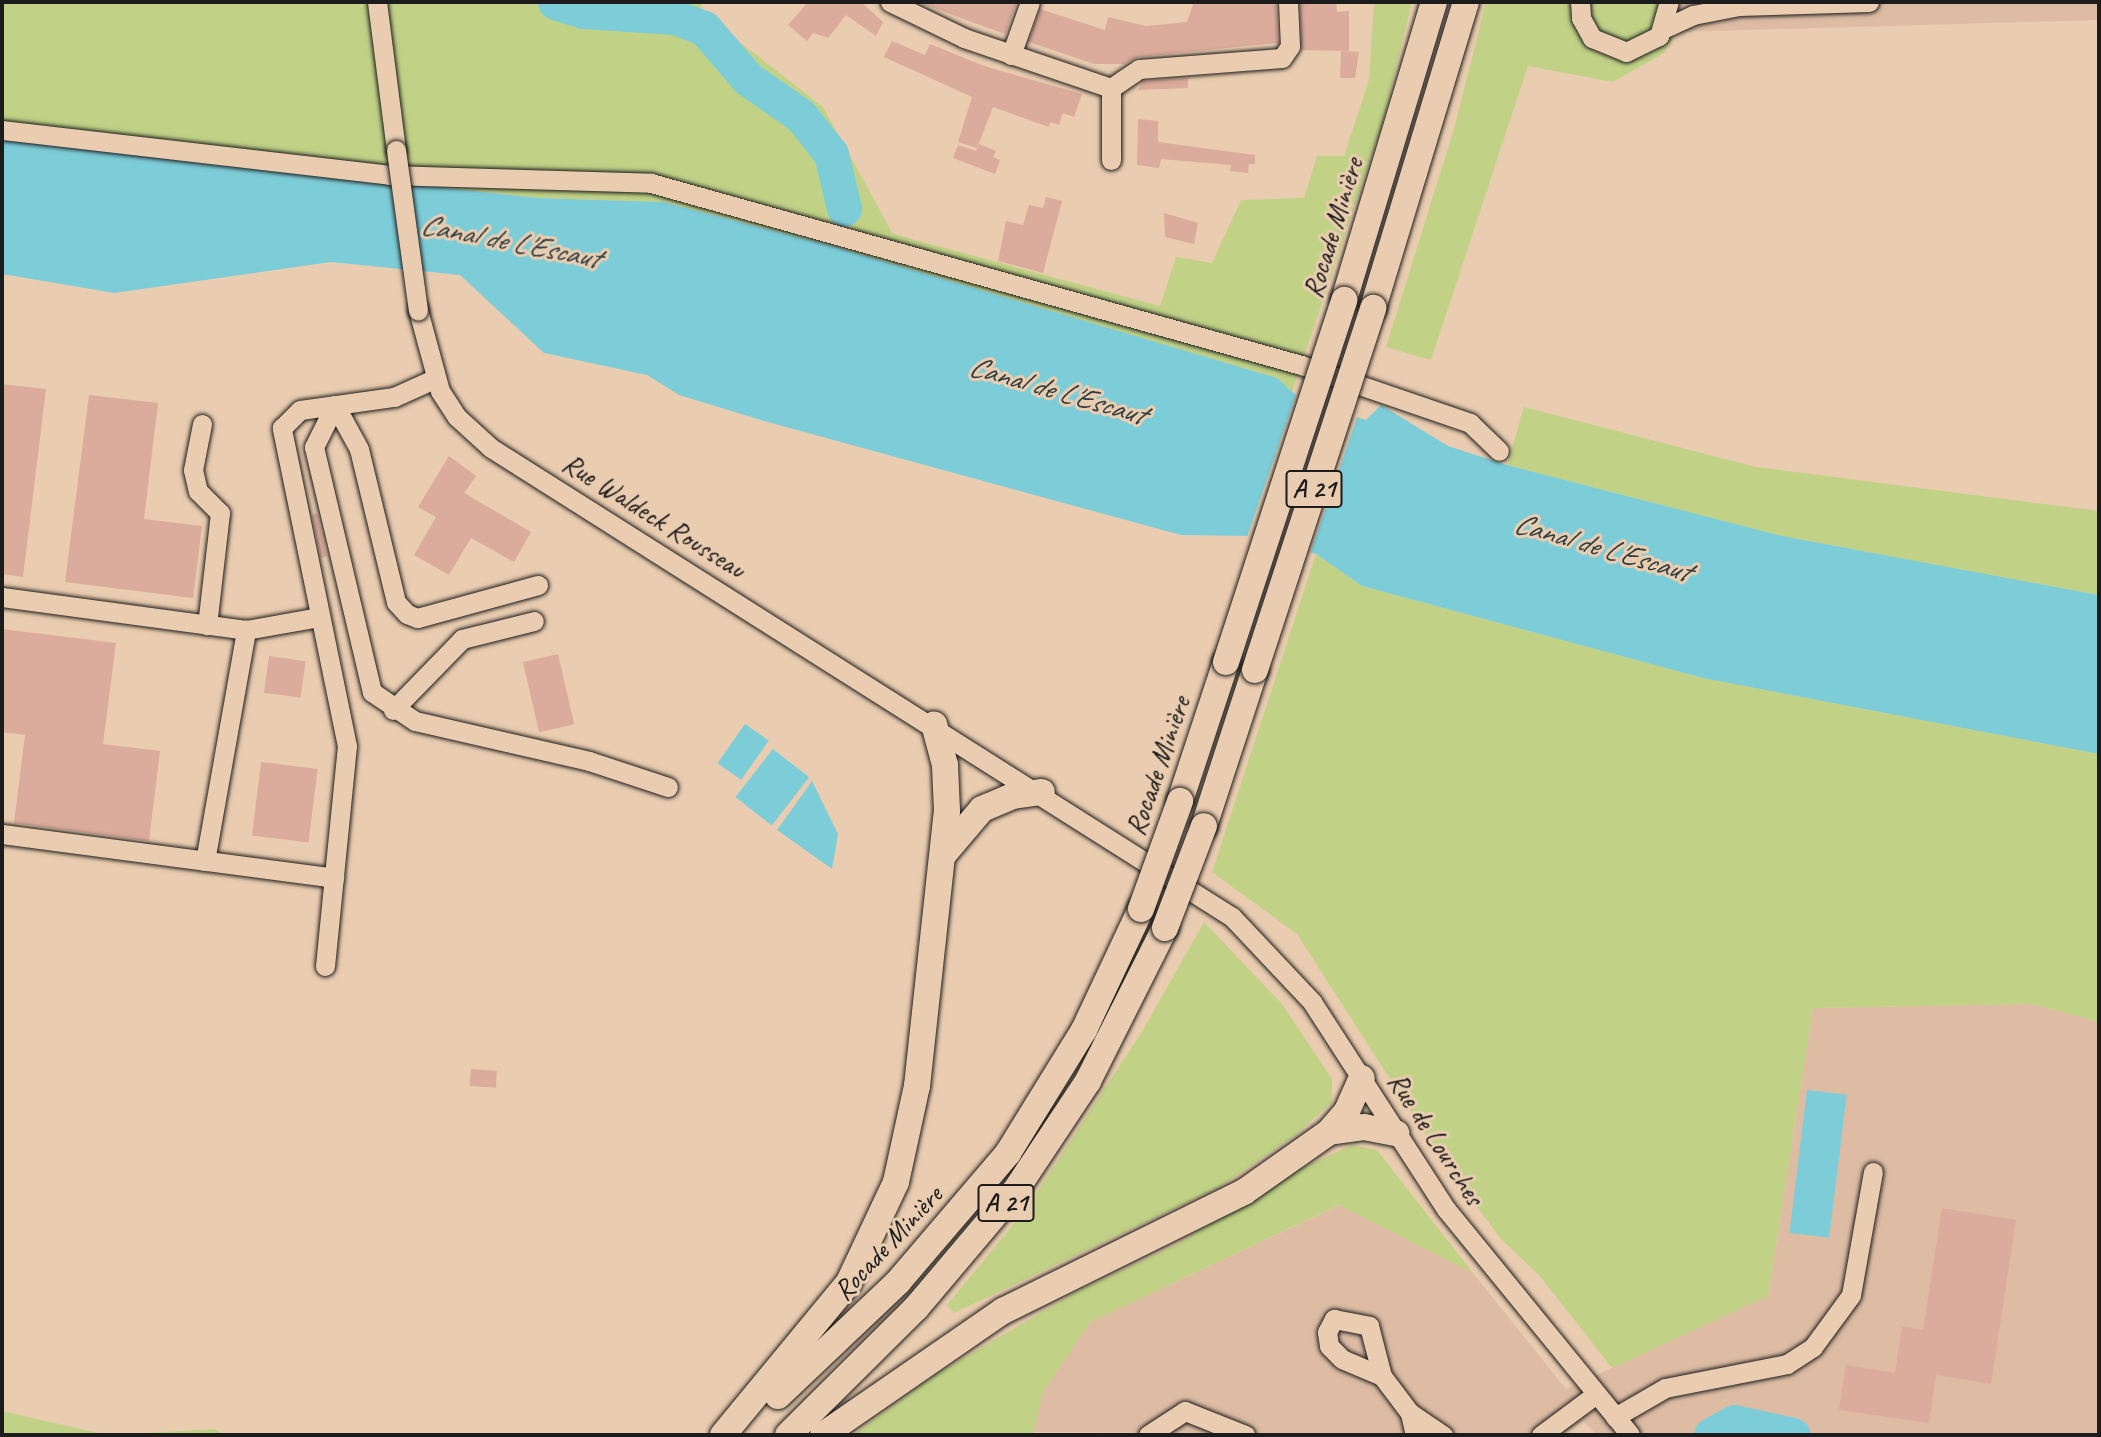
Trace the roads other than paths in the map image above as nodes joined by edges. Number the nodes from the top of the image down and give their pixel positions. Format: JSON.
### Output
{"nodes":[{"id":1,"x":377,"y":2,"type":"edge"},
{"id":2,"x":890,"y":2,"type":"edge"},
{"id":3,"x":1030,"y":2,"type":"edge"},
{"id":4,"x":1288,"y":2,"type":"edge"},
{"id":5,"x":1434,"y":2,"type":"edge"},
{"id":6,"x":1466,"y":2,"type":"edge"},
{"id":7,"x":1580,"y":2,"type":"edge"},
{"id":8,"x":1669,"y":2,"type":"edge"},
{"id":9,"x":1712,"y":2,"type":"edge"},
{"id":10,"x":1869,"y":2,"type":"edge"},
{"id":11,"x":1787,"y":3,"type":"edge"},
{"id":12,"x":1739,"y":6,"type":"junction"},
{"id":13,"x":1663,"y":30,"type":"junction"},
{"id":14,"x":1011,"y":55,"type":"junction"},
{"id":15,"x":1111,"y":88,"type":"junction"},
{"id":16,"x":2,"y":130,"type":"edge"},
{"id":17,"x":1111,"y":160,"type":"dead end"},
{"id":18,"x":434,"y":379,"type":"junction"},
{"id":19,"x":335,"y":405,"type":"junction"},
{"id":20,"x":202,"y":424,"type":"dead end"},
{"id":21,"x":1499,"y":451,"type":"dead end"},
{"id":22,"x":538,"y":586,"type":"dead end"},
{"id":23,"x":2,"y":597,"type":"edge"},
{"id":24,"x":320,"y":617,"type":"junction"},
{"id":25,"x":534,"y":621,"type":"dead end"},
{"id":26,"x":207,"y":625,"type":"junction"},
{"id":27,"x":246,"y":630,"type":"junction"},
{"id":28,"x":393,"y":710,"type":"junction"},
{"id":29,"x":934,"y":724,"type":"junction"},
{"id":30,"x":668,"y":788,"type":"dead end"},
{"id":31,"x":1042,"y":792,"type":"junction"},
{"id":32,"x":2,"y":834,"type":"edge"},
{"id":33,"x":205,"y":861,"type":"junction"},
{"id":34,"x":940,"y":861,"type":"junction"},
{"id":35,"x":334,"y":878,"type":"junction"},
{"id":36,"x":1186,"y":883,"type":"joint"},
{"id":37,"x":324,"y":966,"type":"dead end"},
{"id":38,"x":1362,"y":1078,"type":"junction"},
{"id":39,"x":1329,"y":1132,"type":"junction"},
{"id":40,"x":1396,"y":1133,"type":"junction"},
{"id":41,"x":1873,"y":1172,"type":"dead end"},
{"id":42,"x":1382,"y":1376,"type":"dead end"},
{"id":43,"x":1597,"y":1394,"type":"junction"},
{"id":44,"x":1410,"y":1413,"type":"junction"},
{"id":45,"x":1615,"y":1417,"type":"junction"},
{"id":46,"x":723,"y":1435,"type":"edge"},
{"id":47,"x":734,"y":1435,"type":"edge"},
{"id":48,"x":788,"y":1435,"type":"edge"},
{"id":49,"x":823,"y":1435,"type":"edge"},
{"id":50,"x":1148,"y":1435,"type":"edge"},
{"id":51,"x":1245,"y":1435,"type":"edge"},
{"id":52,"x":1415,"y":1435,"type":"edge"},
{"id":53,"x":1443,"y":1435,"type":"edge"},
{"id":54,"x":1541,"y":1435,"type":"edge"},
{"id":55,"x":1630,"y":1435,"type":"edge"}],
"edges":[{"from":1,"to":18,"type":"street","name":"Rue Waldeck Rousseau","bridge":true},
{"from":2,"to":14,"type":"street"},
{"from":3,"to":14,"type":"street"},
{"from":4,"to":15,"type":"street"},
{"from":5,"to":47,"type":"highway","name":"Rocade Minière","number":"A 21","bridge":true},
{"from":6,"to":48,"type":"highway","number":"A 21","bridge":true},
{"from":7,"to":13,"type":"street"},
{"from":8,"to":13,"type":"street"},
{"from":9,"to":12,"type":"street"},
{"from":10,"to":11,"type":"street"},
{"from":11,"to":12,"type":"street"},
{"from":12,"to":13,"type":"street"},
{"from":14,"to":15,"type":"street"},
{"from":15,"to":17,"type":"street"},
{"from":16,"to":21,"type":"street"},
{"from":18,"to":19,"type":"street"},
{"from":18,"to":29,"type":"street","name":"Rue Waldeck Rousseau"},
{"from":19,"to":22,"type":"street"},
{"from":19,"to":24,"type":"street"},
{"from":19,"to":28,"type":"street"},
{"from":20,"to":26,"type":"street"},
{"from":23,"to":26,"type":"street"},
{"from":24,"to":27,"type":"street"},
{"from":24,"to":35,"type":"street"},
{"from":25,"to":28,"type":"street"},
{"from":26,"to":27,"type":"street"},
{"from":27,"to":33,"type":"street"},
{"from":28,"to":30,"type":"street"},
{"from":29,"to":31,"type":"street","name":"Rue Waldeck Rousseau"},
{"from":29,"to":34,"type":"highway"},
{"from":31,"to":34,"type":"highway"},
{"from":31,"to":36,"type":"street","name":"Rue Waldeck Rousseau"},
{"from":32,"to":33,"type":"street"},
{"from":33,"to":35,"type":"street"},
{"from":34,"to":46,"type":"highway"},
{"from":35,"to":37,"type":"street"},
{"from":36,"to":38,"type":"street","name":"Rue de Lourches"},
{"from":38,"to":39,"type":"highway"},
{"from":38,"to":40,"type":"street","name":"Rue de Lourches"},
{"from":39,"to":40,"type":"highway"},
{"from":39,"to":49,"type":"highway"},
{"from":40,"to":43,"type":"street","name":"Rue de Lourches"},
{"from":41,"to":45,"type":"street"},
{"from":42,"to":44,"type":"street"},
{"from":43,"to":45,"type":"street","name":"Rue de Lourches"},
{"from":43,"to":54,"type":"street"},
{"from":44,"to":52,"type":"street"},
{"from":44,"to":53,"type":"street"},
{"from":45,"to":55,"type":"street","name":"Rue de Lourches"},
{"from":50,"to":51,"type":"street"}]}
